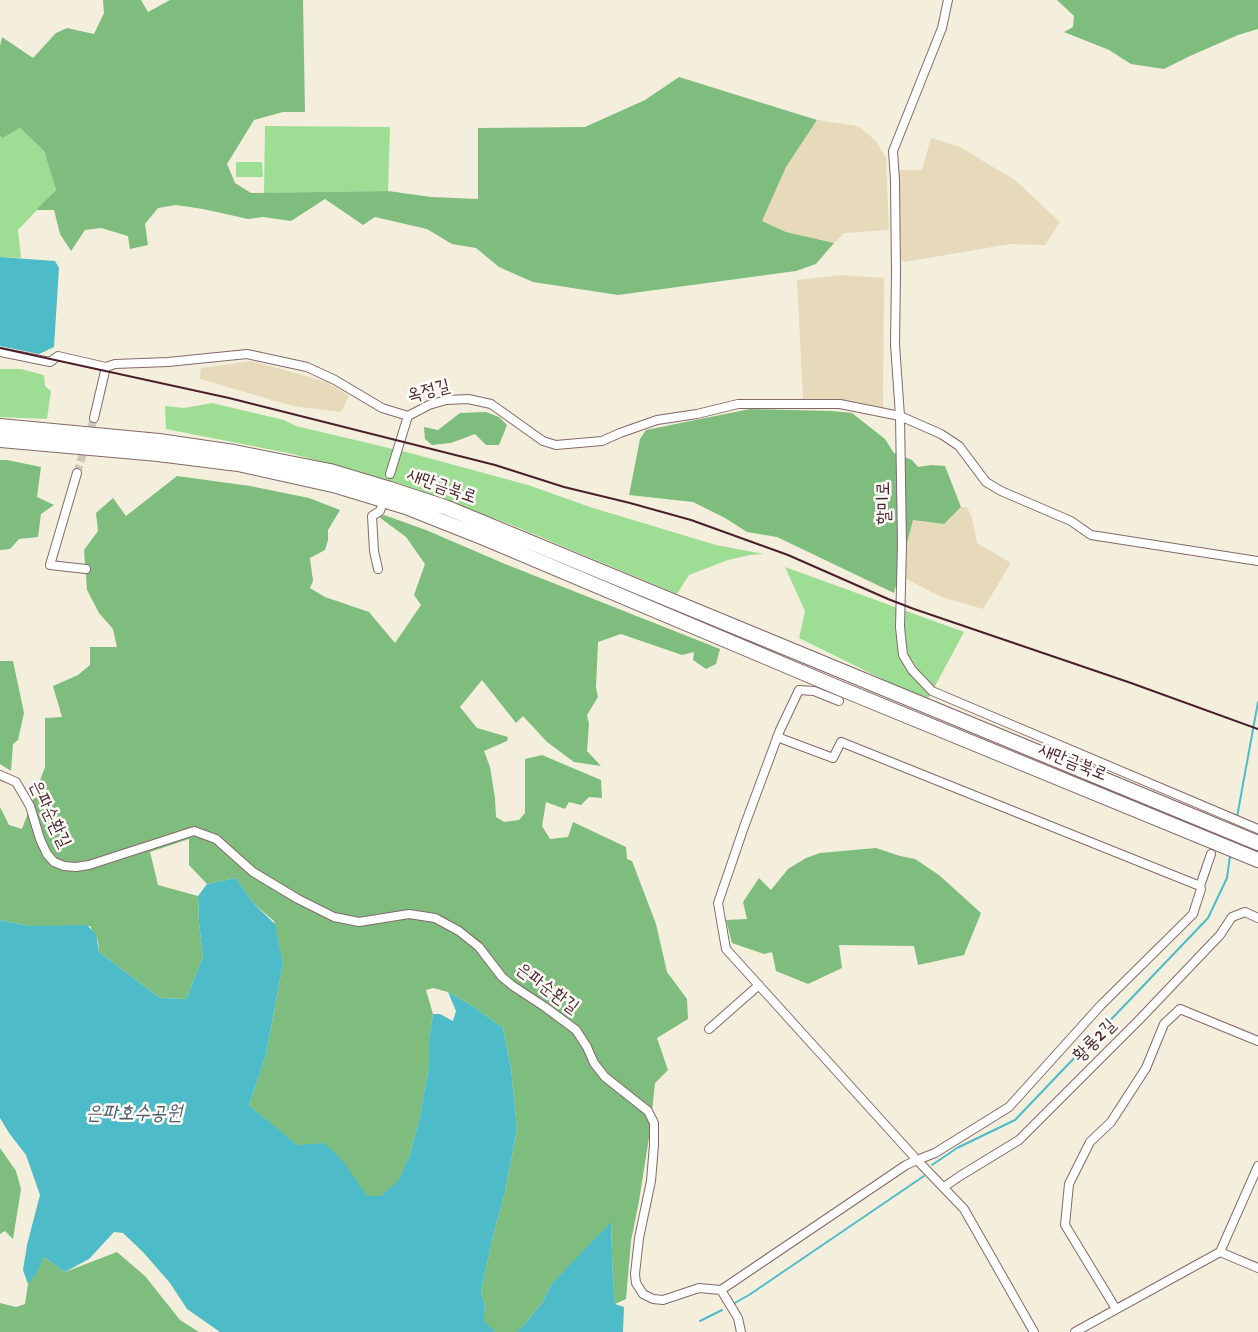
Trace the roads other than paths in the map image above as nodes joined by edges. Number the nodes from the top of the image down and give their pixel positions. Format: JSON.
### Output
{"nodes":[{"id":1,"x":948,"y":0,"type":"edge"},
{"id":2,"x":0,"y":352,"type":"edge"},
{"id":3,"x":106,"y":367,"type":"junction"},
{"id":4,"x":408,"y":416,"type":"junction"},
{"id":5,"x":900,"y":416,"type":"junction"},
{"id":6,"x":94,"y":418,"type":"tunnel mouth"},
{"id":7,"x":0,"y":426,"type":"edge"},
{"id":8,"x":0,"y":440,"type":"edge"},
{"id":9,"x":77,"y":473,"type":"tunnel mouth"},
{"id":10,"x":390,"y":474,"type":"dead end"},
{"id":11,"x":381,"y":508,"type":"dead end"},
{"id":12,"x":1258,"y":561,"type":"edge"},
{"id":13,"x":86,"y":569,"type":"dead end"},
{"id":14,"x":378,"y":569,"type":"dead end"},
{"id":15,"x":839,"y":694,"type":"junction"},
{"id":16,"x":777,"y":737,"type":"junction"},
{"id":17,"x":0,"y":775,"type":"edge"},
{"id":18,"x":1257,"y":836,"type":"edge"},
{"id":19,"x":1212,"y":848,"type":"junction"},
{"id":20,"x":1255,"y":859,"type":"edge"},
{"id":21,"x":1200,"y":886,"type":"junction"},
{"id":22,"x":1258,"y":918,"type":"edge"},
{"id":23,"x":759,"y":986,"type":"junction"},
{"id":24,"x":710,"y":1029,"type":"dead end"},
{"id":25,"x":1258,"y":1041,"type":"edge"},
{"id":26,"x":917,"y":1160,"type":"junction"},
{"id":27,"x":1258,"y":1166,"type":"edge"},
{"id":28,"x":944,"y":1187,"type":"junction"},
{"id":29,"x":1220,"y":1252,"type":"junction"},
{"id":30,"x":1258,"y":1268,"type":"edge"},
{"id":31,"x":721,"y":1290,"type":"junction"},
{"id":32,"x":1116,"y":1309,"type":"junction"},
{"id":33,"x":741,"y":1332,"type":"edge"},
{"id":34,"x":1034,"y":1332,"type":"edge"},
{"id":35,"x":1075,"y":1332,"type":"edge"}],
"edges":[{"from":1,"to":5,"type":"street","name":"할미로"},
{"from":2,"to":3,"type":"street","name":"옥정길"},
{"from":3,"to":4,"type":"street","name":"옥정길"},
{"from":3,"to":6,"type":"street"},
{"from":4,"to":5,"type":"street","name":"옥정길"},
{"from":4,"to":10,"type":"street"},
{"from":5,"to":12,"type":"street","name":"옥정길"},
{"from":5,"to":18,"type":"street","name":"할미로"},
{"from":7,"to":18,"type":"highway","name":"새만금북로"},
{"from":8,"to":15,"type":"highway","name":"새만금북로"},
{"from":9,"to":13,"type":"street"},
{"from":11,"to":14,"type":"street"},
{"from":15,"to":16,"type":"street"},
{"from":15,"to":19,"type":"highway","name":"새만금북로"},
{"from":16,"to":21,"type":"street"},
{"from":16,"to":23,"type":"street"},
{"from":17,"to":31,"type":"street","name":"은파순환길"},
{"from":19,"to":20,"type":"highway","name":"새만금북로"},
{"from":19,"to":21,"type":"street"},
{"from":21,"to":26,"type":"street"},
{"from":22,"to":28,"type":"street","name":"황룡2길"},
{"from":23,"to":24,"type":"street"},
{"from":23,"to":26,"type":"street"},
{"from":25,"to":32,"type":"street"},
{"from":26,"to":28,"type":"street"},
{"from":26,"to":31,"type":"street"},
{"from":27,"to":29,"type":"street"},
{"from":28,"to":34,"type":"street"},
{"from":29,"to":30,"type":"street"},
{"from":29,"to":32,"type":"street"},
{"from":31,"to":33,"type":"street"},
{"from":32,"to":35,"type":"street"}]}
